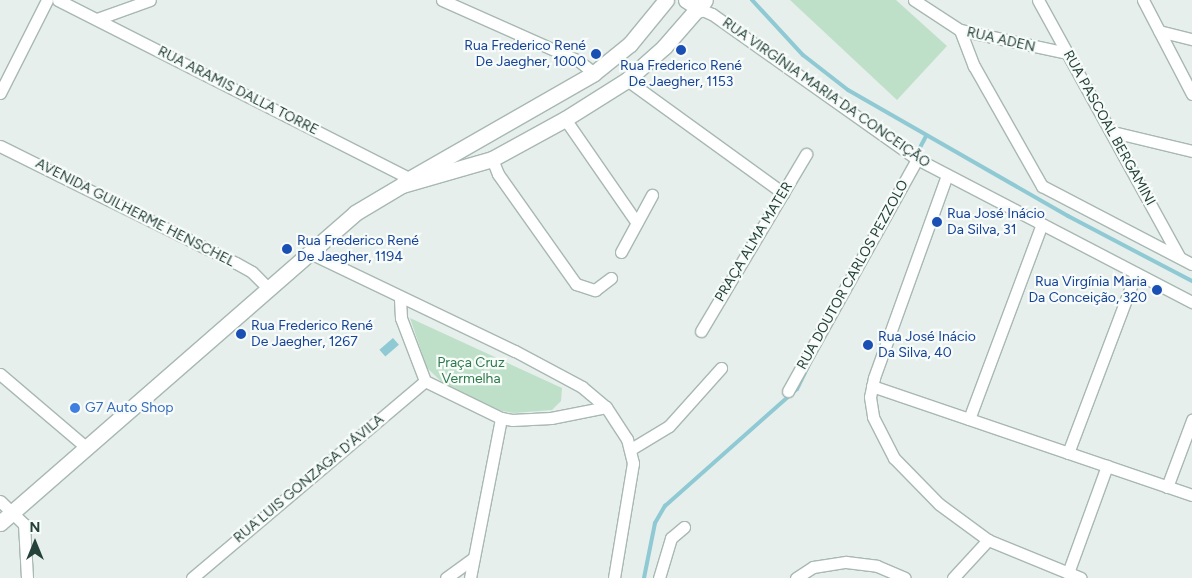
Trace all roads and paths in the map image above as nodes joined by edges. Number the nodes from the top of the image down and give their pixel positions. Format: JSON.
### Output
{"nodes":[{"id":1,"x":47,"y":0,"type":"edge"},
{"id":2,"x":58,"y":0,"type":"edge"},
{"id":3,"x":150,"y":0,"type":"edge"},
{"id":4,"x":442,"y":0,"type":"edge"},
{"id":5,"x":666,"y":0,"type":"edge"},
{"id":6,"x":686,"y":0,"type":"edge"},
{"id":7,"x":914,"y":0,"type":"edge"},
{"id":8,"x":1038,"y":0,"type":"edge"},
{"id":9,"x":1143,"y":0,"type":"edge"},
{"id":10,"x":702,"y":4,"type":"edge"},
{"id":11,"x":97,"y":19,"type":"junction"},
{"id":12,"x":960,"y":30,"type":"junction"},
{"id":13,"x":1159,"y":31,"type":"junction"},
{"id":14,"x":1192,"y":39,"type":"edge"},
{"id":15,"x":1067,"y":53,"type":"junction"},
{"id":16,"x":594,"y":73,"type":"junction"},
{"id":17,"x":627,"y":80,"type":"junction"},
{"id":18,"x":0,"y":93,"type":"edge"},
{"id":19,"x":1192,"y":94,"type":"edge"},
{"id":20,"x":565,"y":119,"type":"junction"},
{"id":21,"x":1113,"y":132,"type":"junction"},
{"id":22,"x":491,"y":133,"type":"junction"},
{"id":23,"x":0,"y":146,"type":"edge"},
{"id":24,"x":1192,"y":151,"type":"edge"},
{"id":25,"x":806,"y":154,"type":"dead end"},
{"id":26,"x":492,"y":159,"type":"junction"},
{"id":27,"x":918,"y":159,"type":"junction"},
{"id":28,"x":947,"y":175,"type":"junction"},
{"id":29,"x":410,"y":182,"type":"junction"},
{"id":30,"x":783,"y":193,"type":"junction"},
{"id":31,"x":652,"y":195,"type":"dead end"},
{"id":32,"x":637,"y":223,"type":"junction"},
{"id":33,"x":1042,"y":224,"type":"junction"},
{"id":34,"x":308,"y":252,"type":"junction"},
{"id":35,"x":621,"y":252,"type":"dead end"},
{"id":36,"x":1180,"y":257,"type":"junction"},
{"id":37,"x":1192,"y":264,"type":"edge"},
{"id":38,"x":1136,"y":273,"type":"junction"},
{"id":39,"x":611,"y":278,"type":"dead end"},
{"id":40,"x":267,"y":287,"type":"junction"},
{"id":41,"x":400,"y":299,"type":"junction"},
{"id":42,"x":1192,"y":302,"type":"edge"},
{"id":43,"x":701,"y":331,"type":"dead end"},
{"id":44,"x":721,"y":368,"type":"dead end"},
{"id":45,"x":0,"y":374,"type":"edge"},
{"id":46,"x":425,"y":381,"type":"junction"},
{"id":47,"x":872,"y":386,"type":"junction"},
{"id":48,"x":788,"y":390,"type":"dead end"},
{"id":49,"x":606,"y":407,"type":"junction"},
{"id":50,"x":501,"y":418,"type":"junction"},
{"id":51,"x":969,"y":419,"type":"junction"},
{"id":52,"x":1192,"y":420,"type":"edge"},
{"id":53,"x":87,"y":448,"type":"junction"},
{"id":54,"x":631,"y":449,"type":"junction"},
{"id":55,"x":1068,"y":453,"type":"junction"},
{"id":56,"x":1106,"y":466,"type":"junction"},
{"id":57,"x":1167,"y":487,"type":"junction"},
{"id":58,"x":1192,"y":495,"type":"edge"},
{"id":59,"x":0,"y":501,"type":"edge"},
{"id":60,"x":13,"y":512,"type":"junction"},
{"id":61,"x":0,"y":523,"type":"edge"},
{"id":62,"x":684,"y":527,"type":"dead end"},
{"id":63,"x":988,"y":540,"type":"junction"},
{"id":64,"x":474,"y":558,"type":"junction"},
{"id":65,"x":1068,"y":573,"type":"junction"},
{"id":66,"x":27,"y":578,"type":"edge"},
{"id":67,"x":192,"y":578,"type":"edge"},
{"id":68,"x":446,"y":578,"type":"edge"},
{"id":69,"x":470,"y":578,"type":"edge"},
{"id":70,"x":614,"y":578,"type":"edge"},
{"id":71,"x":659,"y":578,"type":"edge"},
{"id":72,"x":796,"y":578,"type":"edge"},
{"id":73,"x":905,"y":578,"type":"edge"},
{"id":74,"x":953,"y":578,"type":"edge"},
{"id":75,"x":1081,"y":578,"type":"edge"}],
"edges":[{"from":1,"to":18,"type":"street"},
{"from":2,"to":11,"type":"street","name":"RUA ARAMIS DALLA TORRE"},
{"from":3,"to":11,"type":"street"},
{"from":4,"to":16,"type":"street"},
{"from":5,"to":16,"type":"main road"},
{"from":6,"to":10,"type":"main road"},
{"from":7,"to":12,"type":"street","name":"RUA ADEN"},
{"from":8,"to":15,"type":"street","name":"RUA PASCOAL BERGAMINI"},
{"from":9,"to":13,"type":"street"},
{"from":10,"to":17,"type":"main road"},
{"from":10,"to":27,"type":"street","name":"RUA VIRGÍNIA MARIA DA CONCEIÇÃO"},
{"from":11,"to":29,"type":"street","name":"RUA ARAMIS DALLA TORRE"},
{"from":12,"to":15,"type":"street","name":"RUA ADEN"},
{"from":12,"to":36,"type":"street"},
{"from":13,"to":14,"type":"street"},
{"from":13,"to":19,"type":"street"},
{"from":15,"to":21,"type":"street","name":"RUA PASCOAL BERGAMINI"},
{"from":16,"to":22,"type":"main road"},
{"from":17,"to":20,"type":"main road"},
{"from":17,"to":30,"type":"street"},
{"from":20,"to":26,"type":"main road"},
{"from":20,"to":32,"type":"street"},
{"from":21,"to":24,"type":"street"},
{"from":21,"to":36,"type":"street","name":"RUA PASCOAL BERGAMINI"},
{"from":22,"to":26,"type":"main road"},
{"from":22,"to":29,"type":"main road"},
{"from":23,"to":40,"type":"street","name":"AVENIDA GUILHERME HENSCHEL"},
{"from":25,"to":30,"type":"street","name":"PRAÇA ALMA MATER"},
{"from":26,"to":29,"type":"main road"},
{"from":26,"to":39,"type":"street"},
{"from":27,"to":28,"type":"street","name":"RUA VIRGÍNIA MARIA DA CONCEIÇÃO"},
{"from":27,"to":48,"type":"street","name":"RUA DOUTOR CARLOS PEZZOLO"},
{"from":28,"to":33,"type":"street","name":"RUA VIRGÍNIA MARIA DA CONCEIÇÃO"},
{"from":28,"to":47,"type":"street"},
{"from":29,"to":34,"type":"main road"},
{"from":30,"to":43,"type":"street","name":"PRAÇA ALMA MATER"},
{"from":31,"to":32,"type":"street"},
{"from":32,"to":35,"type":"street"},
{"from":33,"to":38,"type":"street","name":"RUA VIRGÍNIA MARIA DA CONCEIÇÃO"},
{"from":33,"to":51,"type":"street"},
{"from":34,"to":40,"type":"main road"},
{"from":34,"to":41,"type":"street"},
{"from":36,"to":37,"type":"street"},
{"from":38,"to":42,"type":"street","name":"RUA VIRGÍNIA MARIA DA CONCEIÇÃO"},
{"from":38,"to":55,"type":"street"},
{"from":40,"to":53,"type":"main road"},
{"from":41,"to":46,"type":"street"},
{"from":41,"to":49,"type":"street"},
{"from":44,"to":54,"type":"street"},
{"from":45,"to":53,"type":"street"},
{"from":46,"to":50,"type":"street"},
{"from":46,"to":67,"type":"street","name":"RUA LUIS GONZAGA D'ÁVILA"},
{"from":47,"to":51,"type":"street"},
{"from":47,"to":63,"type":"street"},
{"from":49,"to":50,"type":"street"},
{"from":49,"to":54,"type":"street"},
{"from":50,"to":64,"type":"street"},
{"from":51,"to":55,"type":"street"},
{"from":52,"to":57,"type":"street"},
{"from":53,"to":60,"type":"main road"},
{"from":54,"to":70,"type":"street"},
{"from":55,"to":56,"type":"street"},
{"from":56,"to":57,"type":"street"},
{"from":56,"to":65,"type":"street"},
{"from":57,"to":58,"type":"street"},
{"from":59,"to":60,"type":"street"},
{"from":60,"to":61,"type":"main road"},
{"from":60,"to":66,"type":"street"},
{"from":62,"to":71,"type":"street"},
{"from":63,"to":65,"type":"street"},
{"from":63,"to":74,"type":"street"},
{"from":64,"to":68,"type":"street"},
{"from":64,"to":69,"type":"street"},
{"from":65,"to":75,"type":"street"},
{"from":72,"to":73,"type":"street"}]}
